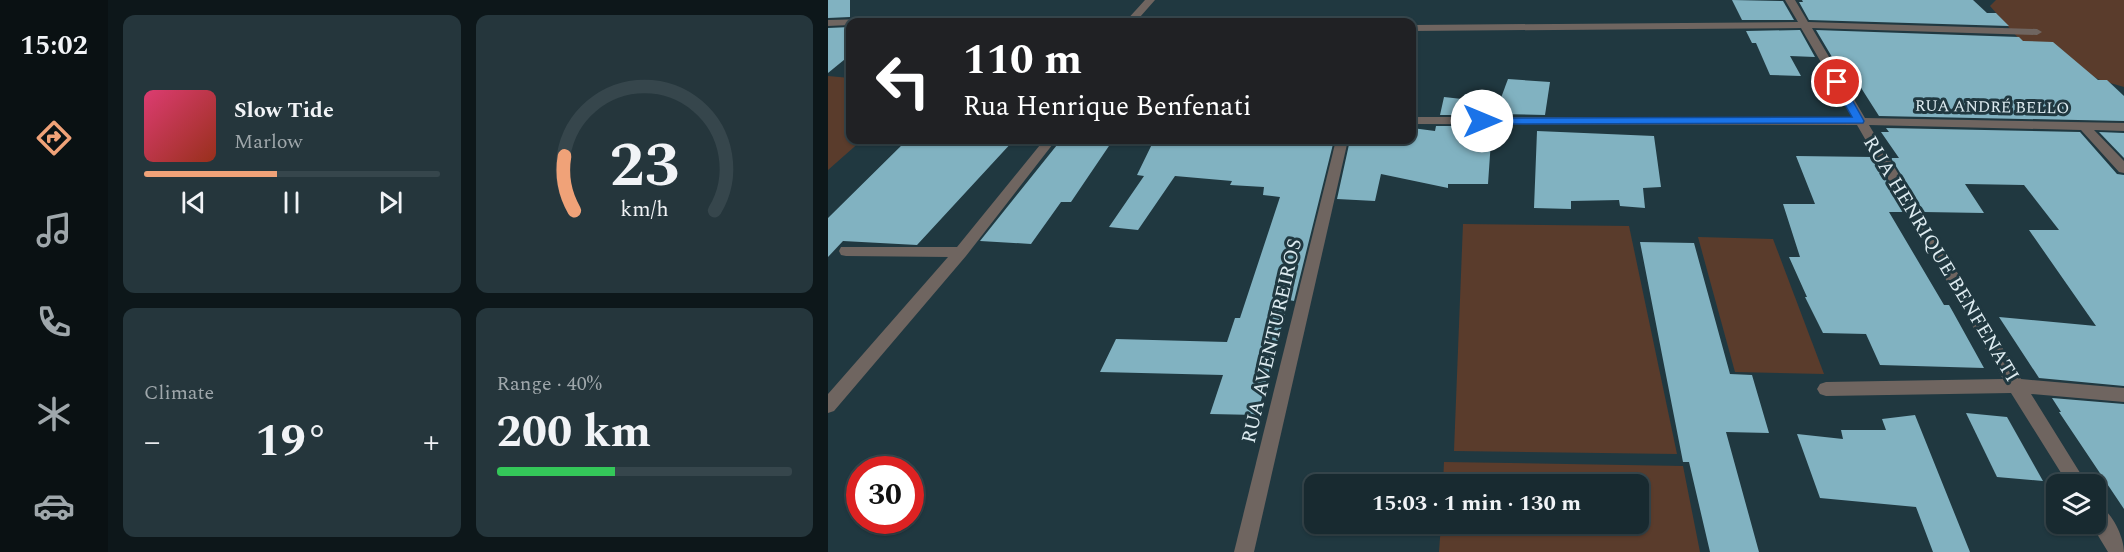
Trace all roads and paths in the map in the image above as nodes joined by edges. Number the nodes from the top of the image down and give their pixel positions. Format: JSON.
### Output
{"nodes":[{"id":1,"x":1150,"y":0,"type":"edge"},
{"id":2,"x":1790,"y":0,"type":"edge"},
{"id":3,"x":1135,"y":18,"type":"edge"},
{"id":4,"x":828,"y":23,"type":"edge"},
{"id":5,"x":846,"y":23,"type":"edge"},
{"id":6,"x":1804,"y":25,"type":"junction"},
{"id":7,"x":1416,"y":28,"type":"edge"},
{"id":8,"x":2037,"y":32,"type":"dead end"},
{"id":9,"x":1416,"y":121,"type":"edge"},
{"id":10,"x":1859,"y":121,"type":"junction"},
{"id":11,"x":2084,"y":126,"type":"junction"},
{"id":12,"x":2124,"y":127,"type":"edge"},
{"id":13,"x":1047,"y":144,"type":"edge"},
{"id":14,"x":1341,"y":144,"type":"edge"},
{"id":15,"x":2124,"y":170,"type":"edge"},
{"id":16,"x":846,"y":251,"type":"dead end"},
{"id":17,"x":961,"y":252,"type":"junction"},
{"id":18,"x":2016,"y":386,"type":"junction"},
{"id":19,"x":1826,"y":389,"type":"dead end"},
{"id":20,"x":2124,"y":395,"type":"edge"},
{"id":21,"x":828,"y":406,"type":"edge"},
{"id":22,"x":2072,"y":474,"type":"edge"},
{"id":23,"x":2106,"y":529,"type":"edge"},
{"id":24,"x":1244,"y":552,"type":"edge"},
{"id":25,"x":2120,"y":552,"type":"edge"}],
"edges":[{"from":1,"to":3,"type":"street"},
{"from":2,"to":6,"type":"street","name":"RUA HENRIQUE BENFENATI"},
{"from":4,"to":5,"type":"street"},
{"from":6,"to":7,"type":"street"},
{"from":6,"to":8,"type":"street"},
{"from":6,"to":10,"type":"street","name":"RUA HENRIQUE BENFENATI"},
{"from":9,"to":10,"type":"street","name":"RUA ANDRÉ BELLO"},
{"from":10,"to":11,"type":"street","name":"RUA ANDRÉ BELLO"},
{"from":10,"to":18,"type":"street","name":"RUA HENRIQUE BENFENATI"},
{"from":11,"to":12,"type":"street","name":"RUA ANDRÉ BELLO"},
{"from":11,"to":15,"type":"street"},
{"from":13,"to":17,"type":"street"},
{"from":14,"to":24,"type":"street","name":"RUA AVENTUREIROS"},
{"from":16,"to":17,"type":"street"},
{"from":17,"to":21,"type":"street"},
{"from":18,"to":19,"type":"street"},
{"from":18,"to":20,"type":"street"},
{"from":18,"to":22,"type":"street","name":"RUA HENRIQUE BENFENATI"},
{"from":23,"to":25,"type":"street"}]}
